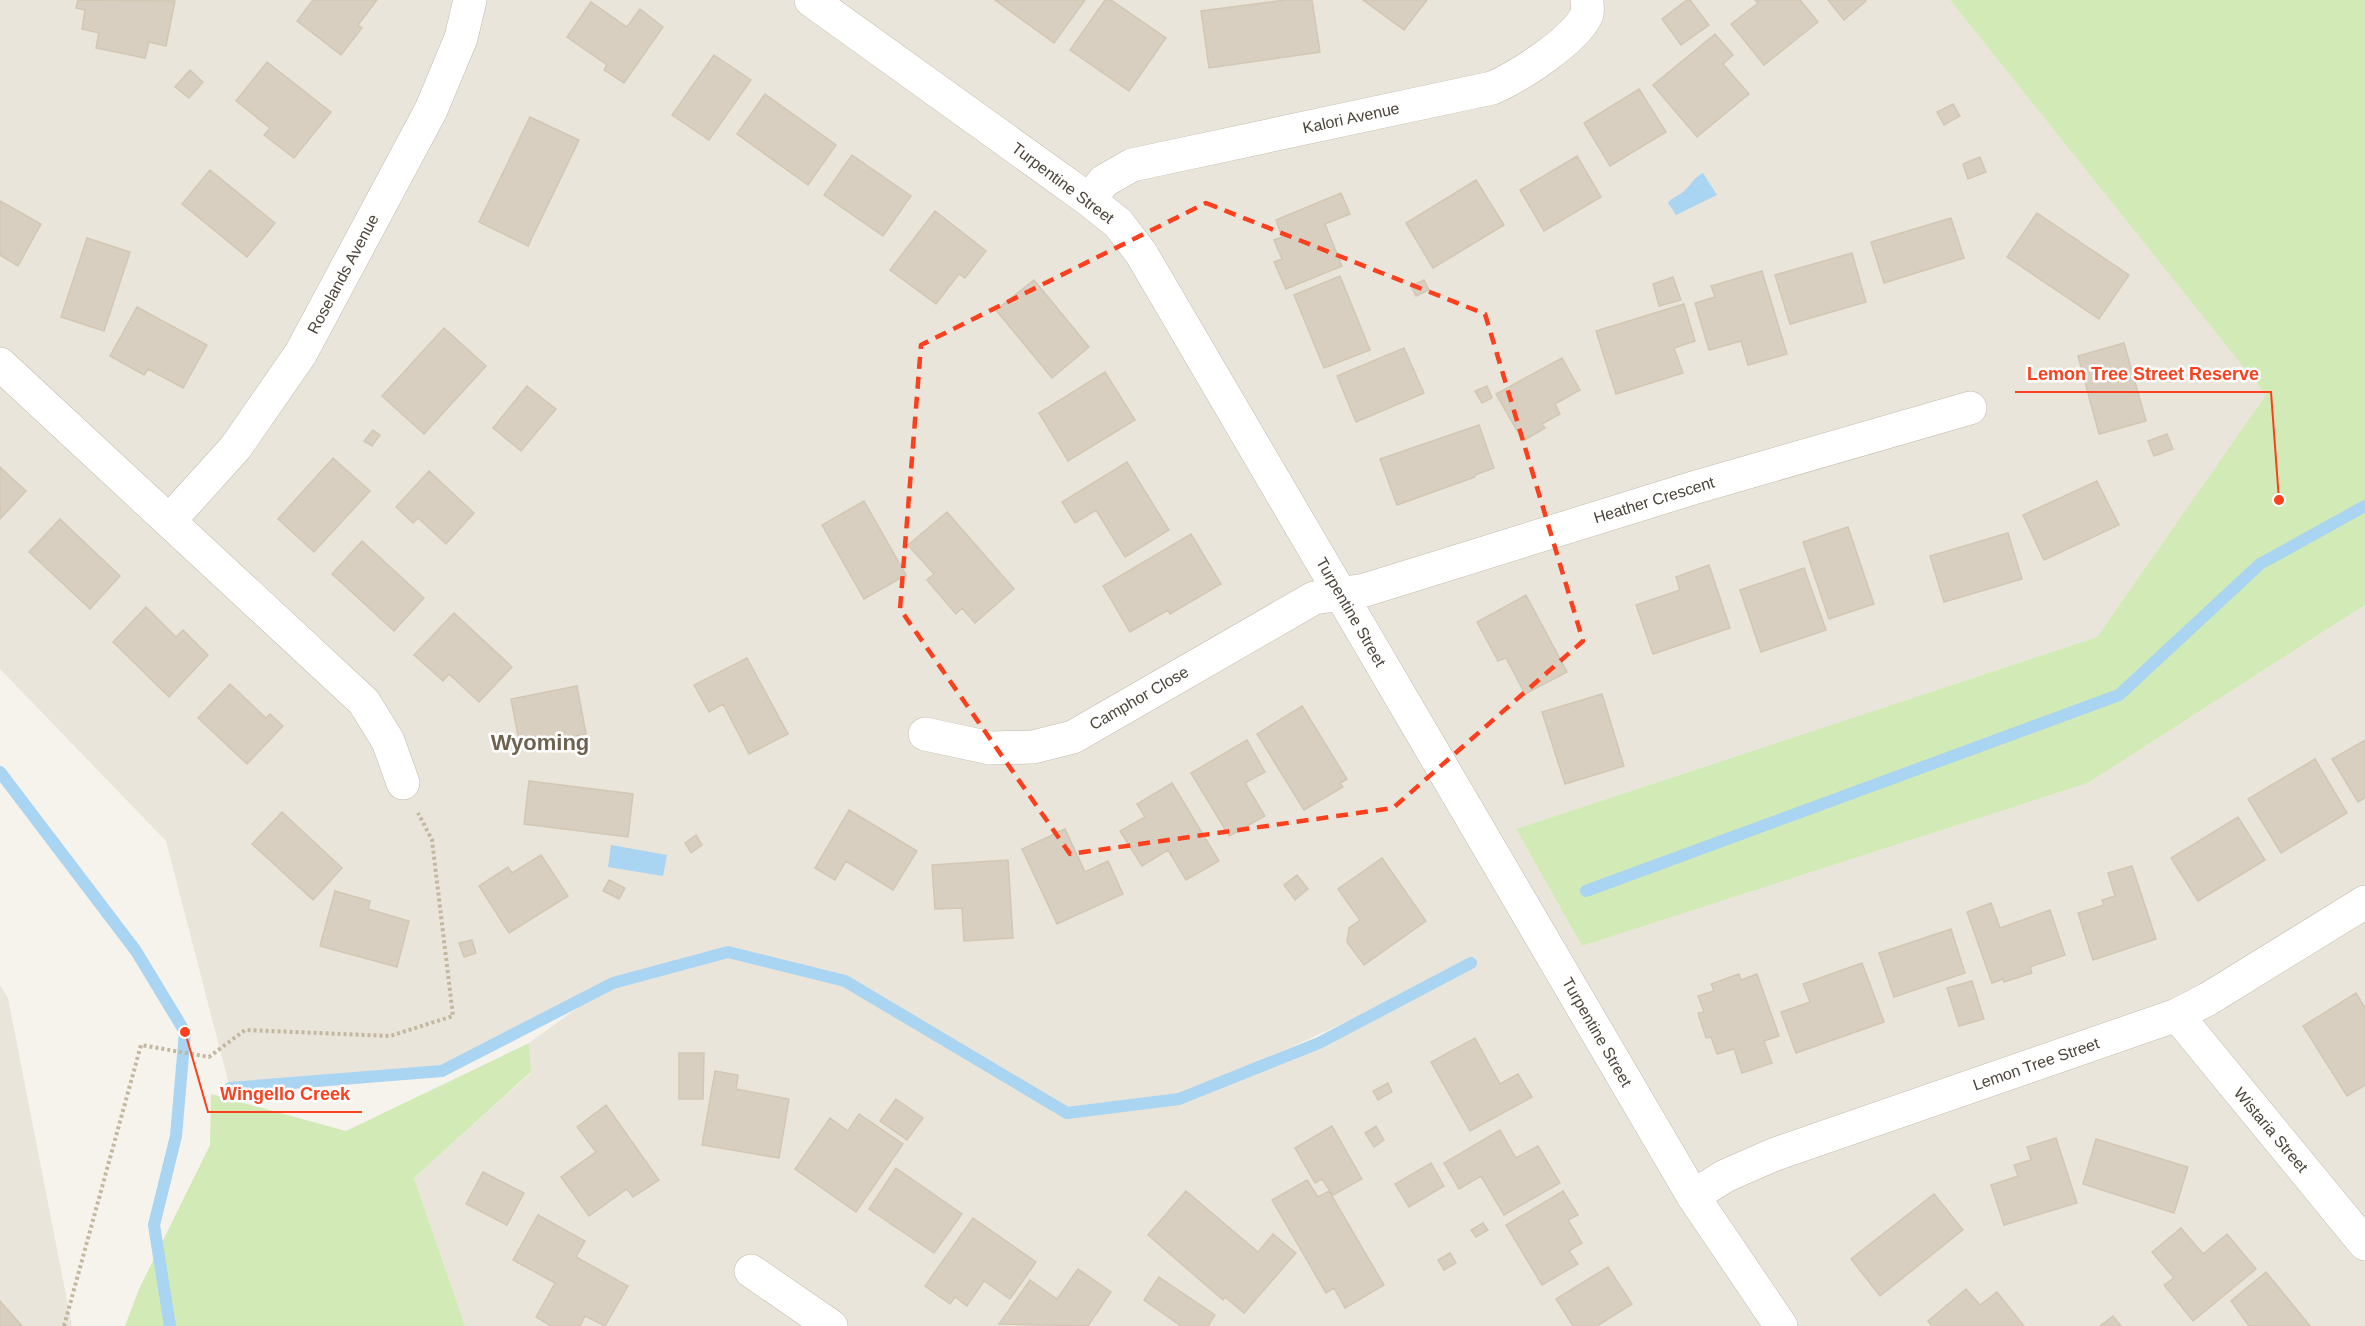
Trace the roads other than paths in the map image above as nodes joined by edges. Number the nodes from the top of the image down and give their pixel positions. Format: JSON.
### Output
{"nodes":[{"id":1,"x":470,"y":0,"type":"edge"},
{"id":2,"x":811,"y":0,"type":"edge"},
{"id":3,"x":1588,"y":0,"type":"edge"},
{"id":4,"x":1089,"y":200,"type":"junction"},
{"id":5,"x":0,"y":364,"type":"edge"},
{"id":6,"x":1970,"y":408,"type":"dead end"},
{"id":7,"x":170,"y":520,"type":"junction"},
{"id":8,"x":1340,"y":593,"type":"junction"},
{"id":9,"x":925,"y":734,"type":"dead end"},
{"id":10,"x":403,"y":783,"type":"road end"},
{"id":11,"x":2365,"y":902,"type":"edge"},
{"id":12,"x":2177,"y":1016,"type":"junction"},
{"id":13,"x":1693,"y":1196,"type":"junction"},
{"id":14,"x":2365,"y":1244,"type":"edge"},
{"id":15,"x":751,"y":1271,"type":"dead end"},
{"id":16,"x":1768,"y":1322,"type":"edge"},
{"id":17,"x":831,"y":1326,"type":"edge"}],
"edges":[{"from":1,"to":7,"type":"street","name":"Roselands Avenue"},
{"from":2,"to":4,"type":"street","name":"Turpentine Street"},
{"from":3,"to":4,"type":"street","name":"Kalori Avenue"},
{"from":4,"to":8,"type":"street","name":"Turpentine Street"},
{"from":5,"to":7,"type":"street"},
{"from":6,"to":8,"type":"street","name":"Heather Crescent"},
{"from":7,"to":10,"type":"street"},
{"from":8,"to":9,"type":"street","name":"Camphor Close"},
{"from":8,"to":13,"type":"street","name":"Turpentine Street"},
{"from":11,"to":12,"type":"street","name":"Lemon Tree Street"},
{"from":12,"to":13,"type":"street","name":"Lemon Tree Street"},
{"from":12,"to":14,"type":"street","name":"Wistaria Street"},
{"from":13,"to":16,"type":"street","name":"Turpentine Street"},
{"from":15,"to":17,"type":"street"}]}
